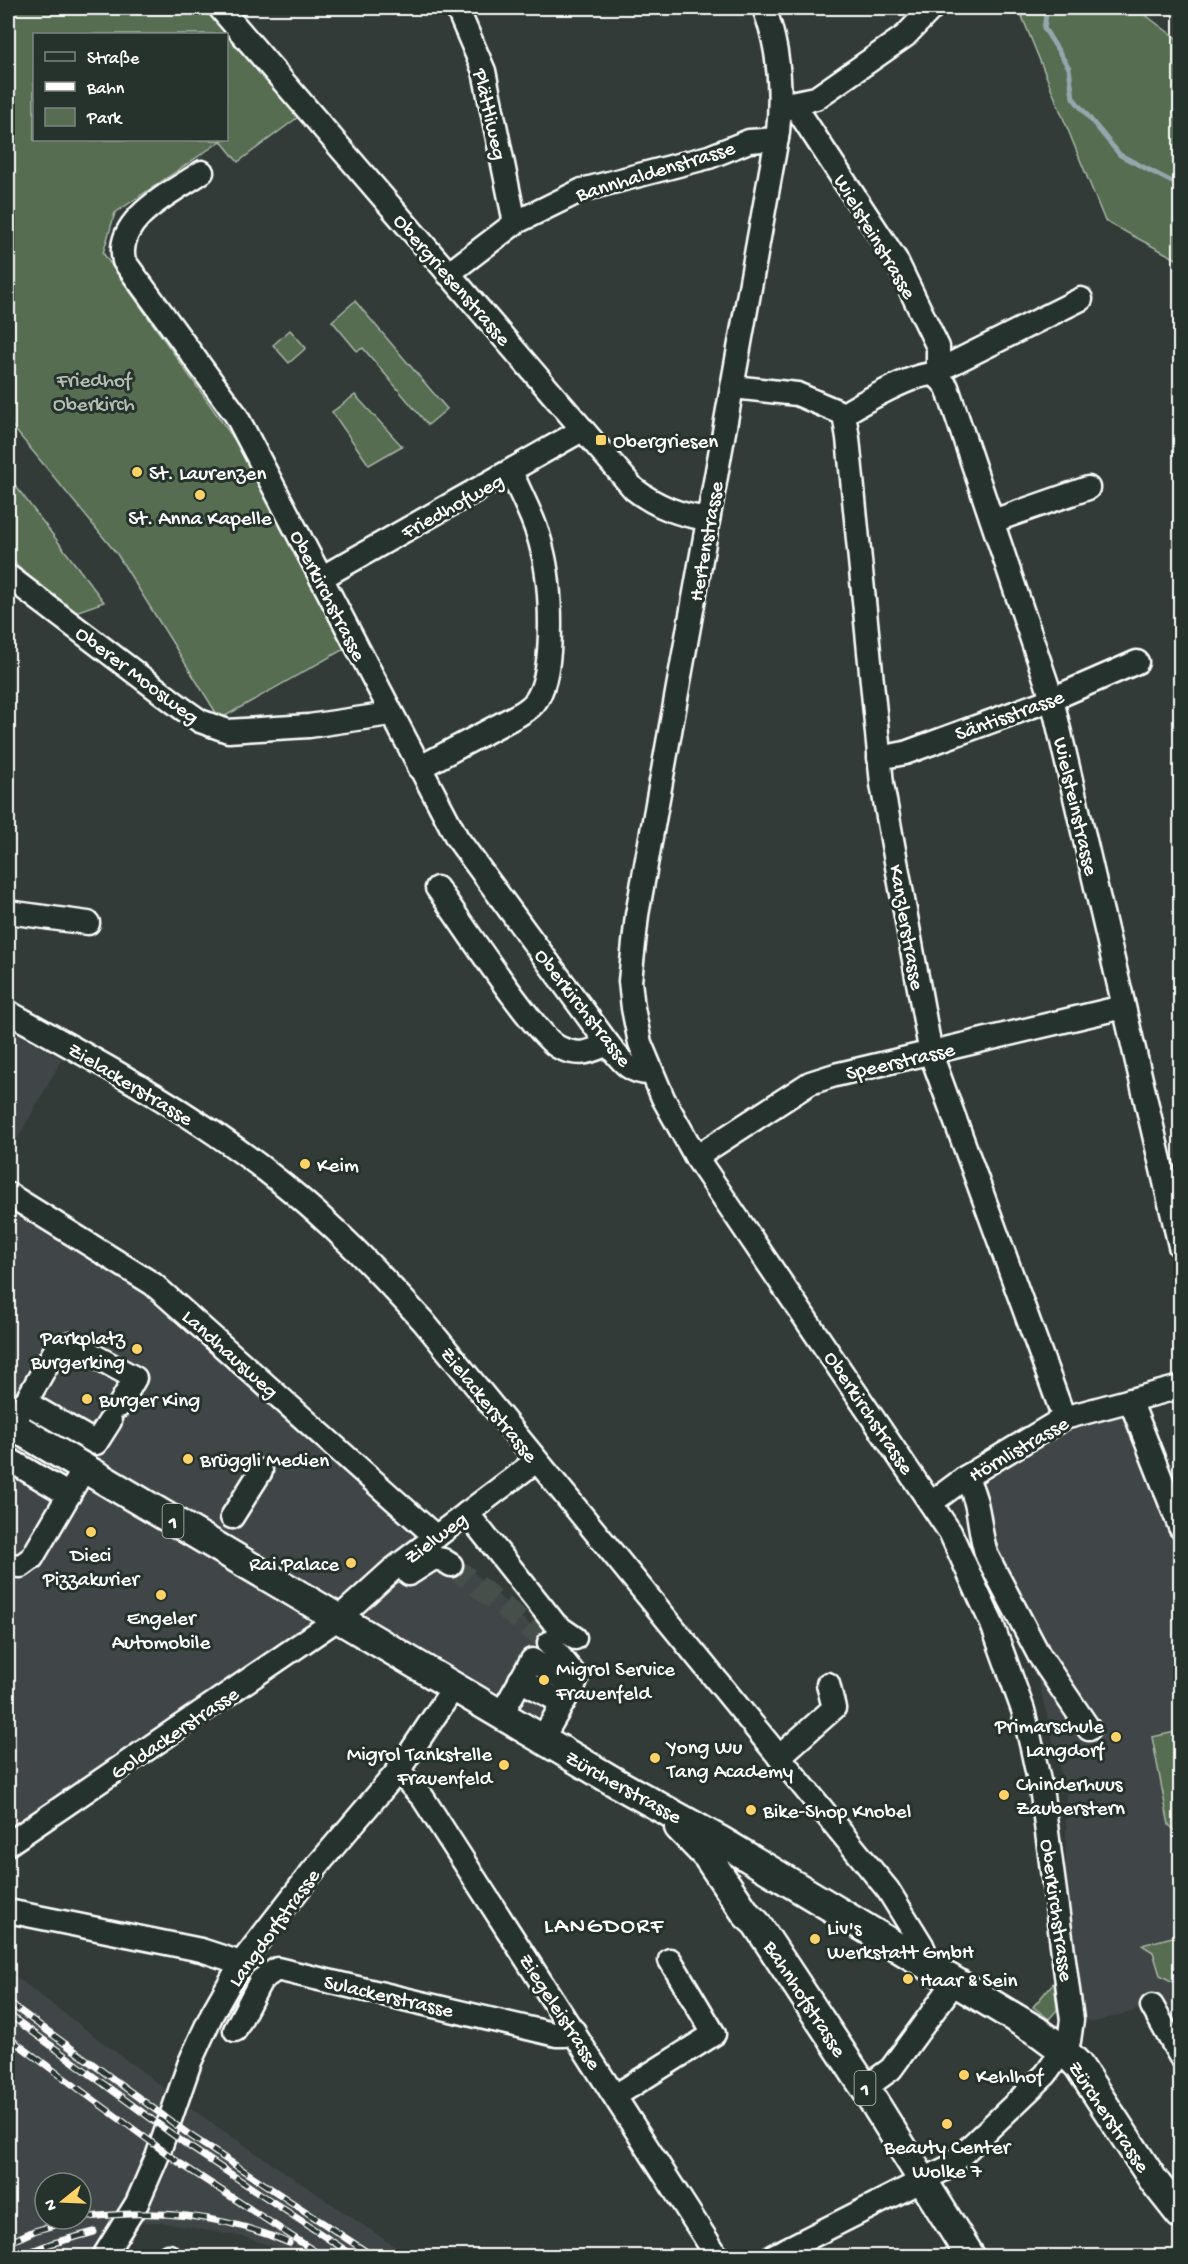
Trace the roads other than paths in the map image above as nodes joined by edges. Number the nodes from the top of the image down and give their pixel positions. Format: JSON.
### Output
{"nodes":[{"id":1,"x":220,"y":8,"type":"edge"},
{"id":2,"x":457,"y":8,"type":"edge"},
{"id":3,"x":764,"y":8,"type":"edge"},
{"id":4,"x":932,"y":8,"type":"edge"},
{"id":5,"x":787,"y":104,"type":"junction"},
{"id":6,"x":777,"y":140,"type":"junction"},
{"id":7,"x":202,"y":172,"type":"dead end"},
{"id":8,"x":515,"y":223,"type":"junction"},
{"id":9,"x":448,"y":274,"type":"junction"},
{"id":10,"x":1081,"y":298,"type":"dead end"},
{"id":11,"x":938,"y":377,"type":"junction"},
{"id":12,"x":733,"y":387,"type":"junction"},
{"id":13,"x":844,"y":414,"type":"junction"},
{"id":14,"x":582,"y":430,"type":"junction"},
{"id":15,"x":510,"y":472,"type":"junction"},
{"id":16,"x":1088,"y":488,"type":"dead end"},
{"id":17,"x":708,"y":519,"type":"junction"},
{"id":18,"x":993,"y":521,"type":"junction"},
{"id":19,"x":8,"y":576,"type":"edge"},
{"id":20,"x":321,"y":578,"type":"junction"},
{"id":21,"x":1137,"y":662,"type":"dead end"},
{"id":22,"x":1052,"y":699,"type":"junction"},
{"id":23,"x":390,"y":714,"type":"junction"},
{"id":24,"x":879,"y":758,"type":"junction"},
{"id":25,"x":418,"y":768,"type":"junction"},
{"id":26,"x":437,"y":888,"type":"dead end"},
{"id":27,"x":8,"y":912,"type":"edge"},
{"id":28,"x":88,"y":923,"type":"dead end"},
{"id":29,"x":1123,"y":1007,"type":"junction"},
{"id":30,"x":8,"y":1012,"type":"edge"},
{"id":31,"x":608,"y":1044,"type":"junction"},
{"id":32,"x":931,"y":1054,"type":"junction"},
{"id":33,"x":651,"y":1073,"type":"junction"},
{"id":34,"x":696,"y":1157,"type":"junction"},
{"id":35,"x":8,"y":1194,"type":"edge"},
{"id":36,"x":1180,"y":1246,"type":"edge"},
{"id":37,"x":1180,"y":1387,"type":"edge"},
{"id":38,"x":1130,"y":1400,"type":"junction"},
{"id":39,"x":15,"y":1417,"type":"edge"},
{"id":40,"x":1064,"y":1418,"type":"junction"},
{"id":41,"x":8,"y":1459,"type":"edge"},
{"id":42,"x":536,"y":1461,"type":"junction"},
{"id":43,"x":84,"y":1469,"type":"junction"},
{"id":44,"x":261,"y":1472,"type":"dead end"},
{"id":45,"x":966,"y":1477,"type":"junction"},
{"id":46,"x":69,"y":1496,"type":"junction"},
{"id":47,"x":931,"y":1503,"type":"junction"},
{"id":48,"x":467,"y":1513,"type":"junction"},
{"id":49,"x":232,"y":1517,"type":"dead end"},
{"id":50,"x":1180,"y":1527,"type":"edge"},
{"id":51,"x":436,"y":1537,"type":"junction"},
{"id":52,"x":8,"y":1565,"type":"edge"},
{"id":53,"x":451,"y":1565,"type":"tunnel mouth"},
{"id":54,"x":401,"y":1579,"type":"dead end"},
{"id":55,"x":339,"y":1618,"type":"junction"},
{"id":56,"x":574,"y":1638,"type":"dead end"},
{"id":57,"x":549,"y":1643,"type":"tunnel mouth"},
{"id":58,"x":828,"y":1684,"type":"dead end"},
{"id":59,"x":454,"y":1687,"type":"junction"},
{"id":60,"x":569,"y":1694,"type":"junction"},
{"id":61,"x":501,"y":1714,"type":"junction"},
{"id":62,"x":1089,"y":1729,"type":"dead end"},
{"id":63,"x":542,"y":1739,"type":"junction"},
{"id":64,"x":779,"y":1757,"type":"junction"},
{"id":65,"x":398,"y":1771,"type":"junction"},
{"id":66,"x":656,"y":1806,"type":"junction"},
{"id":67,"x":721,"y":1841,"type":"junction"},
{"id":68,"x":8,"y":1844,"type":"edge"},
{"id":69,"x":888,"y":1890,"type":"junction"},
{"id":70,"x":8,"y":1911,"type":"edge"},
{"id":71,"x":756,"y":1923,"type":"junction"},
{"id":72,"x":883,"y":1937,"type":"junction"},
{"id":73,"x":670,"y":1960,"type":"dead end"},
{"id":74,"x":241,"y":1963,"type":"junction"},
{"id":75,"x":930,"y":1965,"type":"junction"},
{"id":76,"x":956,"y":1980,"type":"junction"},
{"id":77,"x":1152,"y":2006,"type":"dead end"},
{"id":78,"x":235,"y":2030,"type":"dead end"},
{"id":79,"x":574,"y":2031,"type":"junction"},
{"id":80,"x":1063,"y":2050,"type":"junction"},
{"id":81,"x":1180,"y":2056,"type":"edge"},
{"id":82,"x":865,"y":2088,"type":"junction"},
{"id":83,"x":615,"y":2096,"type":"junction"},
{"id":84,"x":924,"y":2181,"type":"junction"},
{"id":85,"x":1180,"y":2214,"type":"edge"},
{"id":86,"x":104,"y":2256,"type":"edge"},
{"id":87,"x":717,"y":2256,"type":"edge"},
{"id":88,"x":773,"y":2256,"type":"edge"},
{"id":89,"x":970,"y":2256,"type":"edge"}],
"edges":[{"from":1,"to":9,"type":"street","name":"Obergriesenstrasse"},
{"from":2,"to":8,"type":"street","name":"Plättliweg"},
{"from":3,"to":5,"type":"street","name":"Hertenstrasse"},
{"from":4,"to":5,"type":"street"},
{"from":5,"to":6,"type":"street","name":"Hertenstrasse"},
{"from":5,"to":11,"type":"street","name":"Wielsteinstrasse"},
{"from":6,"to":8,"type":"street","name":"Bannhaldenstrasse"},
{"from":6,"to":12,"type":"street","name":"Hertenstrasse"},
{"from":7,"to":20,"type":"street","name":"Oberkirchstrasse"},
{"from":8,"to":9,"type":"street","name":"Bannhaldenstrasse"},
{"from":9,"to":14,"type":"street","name":"Obergriesenstrasse"},
{"from":10,"to":11,"type":"street"},
{"from":11,"to":13,"type":"street"},
{"from":11,"to":18,"type":"street","name":"Wielsteinstrasse"},
{"from":12,"to":13,"type":"street"},
{"from":12,"to":17,"type":"street","name":"Hertenstrasse"},
{"from":13,"to":24,"type":"street","name":"Kanzlerstrasse"},
{"from":14,"to":15,"type":"street","name":"Friedhofweg"},
{"from":14,"to":17,"type":"street","name":"Obergriesenstrasse"},
{"from":15,"to":20,"type":"street","name":"Friedhofweg"},
{"from":15,"to":25,"type":"street"},
{"from":16,"to":18,"type":"street"},
{"from":17,"to":33,"type":"street","name":"Hertenstrasse"},
{"from":18,"to":22,"type":"street","name":"Wielsteinstrasse"},
{"from":19,"to":23,"type":"street","name":"Oberer Moosweg"},
{"from":20,"to":23,"type":"street","name":"Oberkirchstrasse"},
{"from":21,"to":22,"type":"street","name":"Säntisstrasse"},
{"from":22,"to":24,"type":"street","name":"Säntisstrasse"},
{"from":22,"to":29,"type":"street","name":"Wielsteinstrasse"},
{"from":23,"to":25,"type":"street","name":"Oberkirchstrasse"},
{"from":24,"to":32,"type":"street","name":"Kanzlerstrasse"},
{"from":25,"to":31,"type":"street","name":"Oberkirchstrasse"},
{"from":26,"to":31,"type":"street"},
{"from":27,"to":28,"type":"street"},
{"from":29,"to":32,"type":"street","name":"Speerstrasse"},
{"from":29,"to":36,"type":"street","name":"Wielsteinstrasse"},
{"from":30,"to":42,"type":"street","name":"Zielackerstrasse"},
{"from":31,"to":33,"type":"street","name":"Oberkirchstrasse"},
{"from":32,"to":34,"type":"street","name":"Speerstrasse"},
{"from":32,"to":40,"type":"street","name":"Kanzlerstrasse"},
{"from":33,"to":34,"type":"street","name":"Oberkirchstrasse"},
{"from":34,"to":47,"type":"street","name":"Oberkirchstrasse"},
{"from":35,"to":51,"type":"street","name":"Landhausweg"},
{"from":37,"to":38,"type":"street","name":"Hörnlistrasse"},
{"from":38,"to":40,"type":"street","name":"Hörnlistrasse"},
{"from":38,"to":50,"type":"street"},
{"from":39,"to":39,"type":"street"},
{"from":39,"to":43,"type":"main road","name":"Zürcherstrasse","number":"1"},
{"from":40,"to":45,"type":"street","name":"Hörnlistrasse"},
{"from":41,"to":46,"type":"street"},
{"from":42,"to":48,"type":"street","name":"Zielweg"},
{"from":42,"to":64,"type":"street","name":"Zielackerstrasse"},
{"from":43,"to":46,"type":"street"},
{"from":43,"to":55,"type":"main road","name":"Zürcherstrasse","number":"1"},
{"from":44,"to":49,"type":"street"},
{"from":45,"to":47,"type":"street","name":"Hörnlistrasse"},
{"from":45,"to":62,"type":"street"},
{"from":46,"to":52,"type":"street"},
{"from":47,"to":80,"type":"street","name":"Oberkirchstrasse"},
{"from":48,"to":51,"type":"street","name":"Zielweg"},
{"from":48,"to":56,"type":"street"},
{"from":51,"to":55,"type":"street","name":"Zielweg"},
{"from":53,"to":54,"type":"street"},
{"from":55,"to":59,"type":"main road","name":"Zürcherstrasse","number":"1"},
{"from":55,"to":68,"type":"street","name":"Goldackerstrasse"},
{"from":57,"to":60,"type":"street"},
{"from":58,"to":64,"type":"street"},
{"from":59,"to":61,"type":"main road","name":"Zürcherstrasse","number":"1"},
{"from":59,"to":65,"type":"street","name":"Langdorfstrasse"},
{"from":60,"to":61,"type":"street"},
{"from":60,"to":63,"type":"street"},
{"from":61,"to":63,"type":"main road","name":"Zürcherstrasse","number":"1"},
{"from":63,"to":66,"type":"main road","name":"Zürcherstrasse","number":"1"},
{"from":64,"to":69,"type":"street","name":"Zielackerstrasse"},
{"from":65,"to":74,"type":"street","name":"Langdorfstrasse"},
{"from":65,"to":79,"type":"street","name":"Ziegeleistrasse"},
{"from":66,"to":67,"type":"main road","name":"Zürcherstrasse","number":"1"},
{"from":66,"to":71,"type":"main road","name":"Bahnhofstrasse","number":"1"},
{"from":67,"to":71,"type":"main road","name":"Bahnhofstrasse","number":"1"},
{"from":67,"to":72,"type":"main road","name":"Zürcherstrasse"},
{"from":69,"to":72,"type":"street"},
{"from":69,"to":75,"type":"street","name":"Zielackerstrasse"},
{"from":70,"to":74,"type":"street"},
{"from":71,"to":82,"type":"main road","name":"Bahnhofstrasse","number":"1"},
{"from":72,"to":75,"type":"main road","name":"Zürcherstrasse"},
{"from":73,"to":83,"type":"street"},
{"from":74,"to":86,"type":"street","name":"Langdorfstrasse"},
{"from":75,"to":76,"type":"main road","name":"Zürcherstrasse"},
{"from":76,"to":80,"type":"main road","name":"Zürcherstrasse"},
{"from":76,"to":82,"type":"street"},
{"from":77,"to":81,"type":"street"},
{"from":78,"to":79,"type":"street","name":"Sulackerstrasse"},
{"from":79,"to":83,"type":"street","name":"Ziegeleistrasse"},
{"from":80,"to":84,"type":"street","name":"Oberkirchstrasse"},
{"from":80,"to":85,"type":"main road","name":"Zürcherstrasse"},
{"from":82,"to":84,"type":"main road","name":"Bahnhofstrasse","number":"1"},
{"from":83,"to":87,"type":"street","name":"Ziegeleistrasse"},
{"from":84,"to":88,"type":"street","name":"Oberkirchstrasse"},
{"from":84,"to":89,"type":"main road","name":"Bahnhofstrasse","number":"1"}]}
